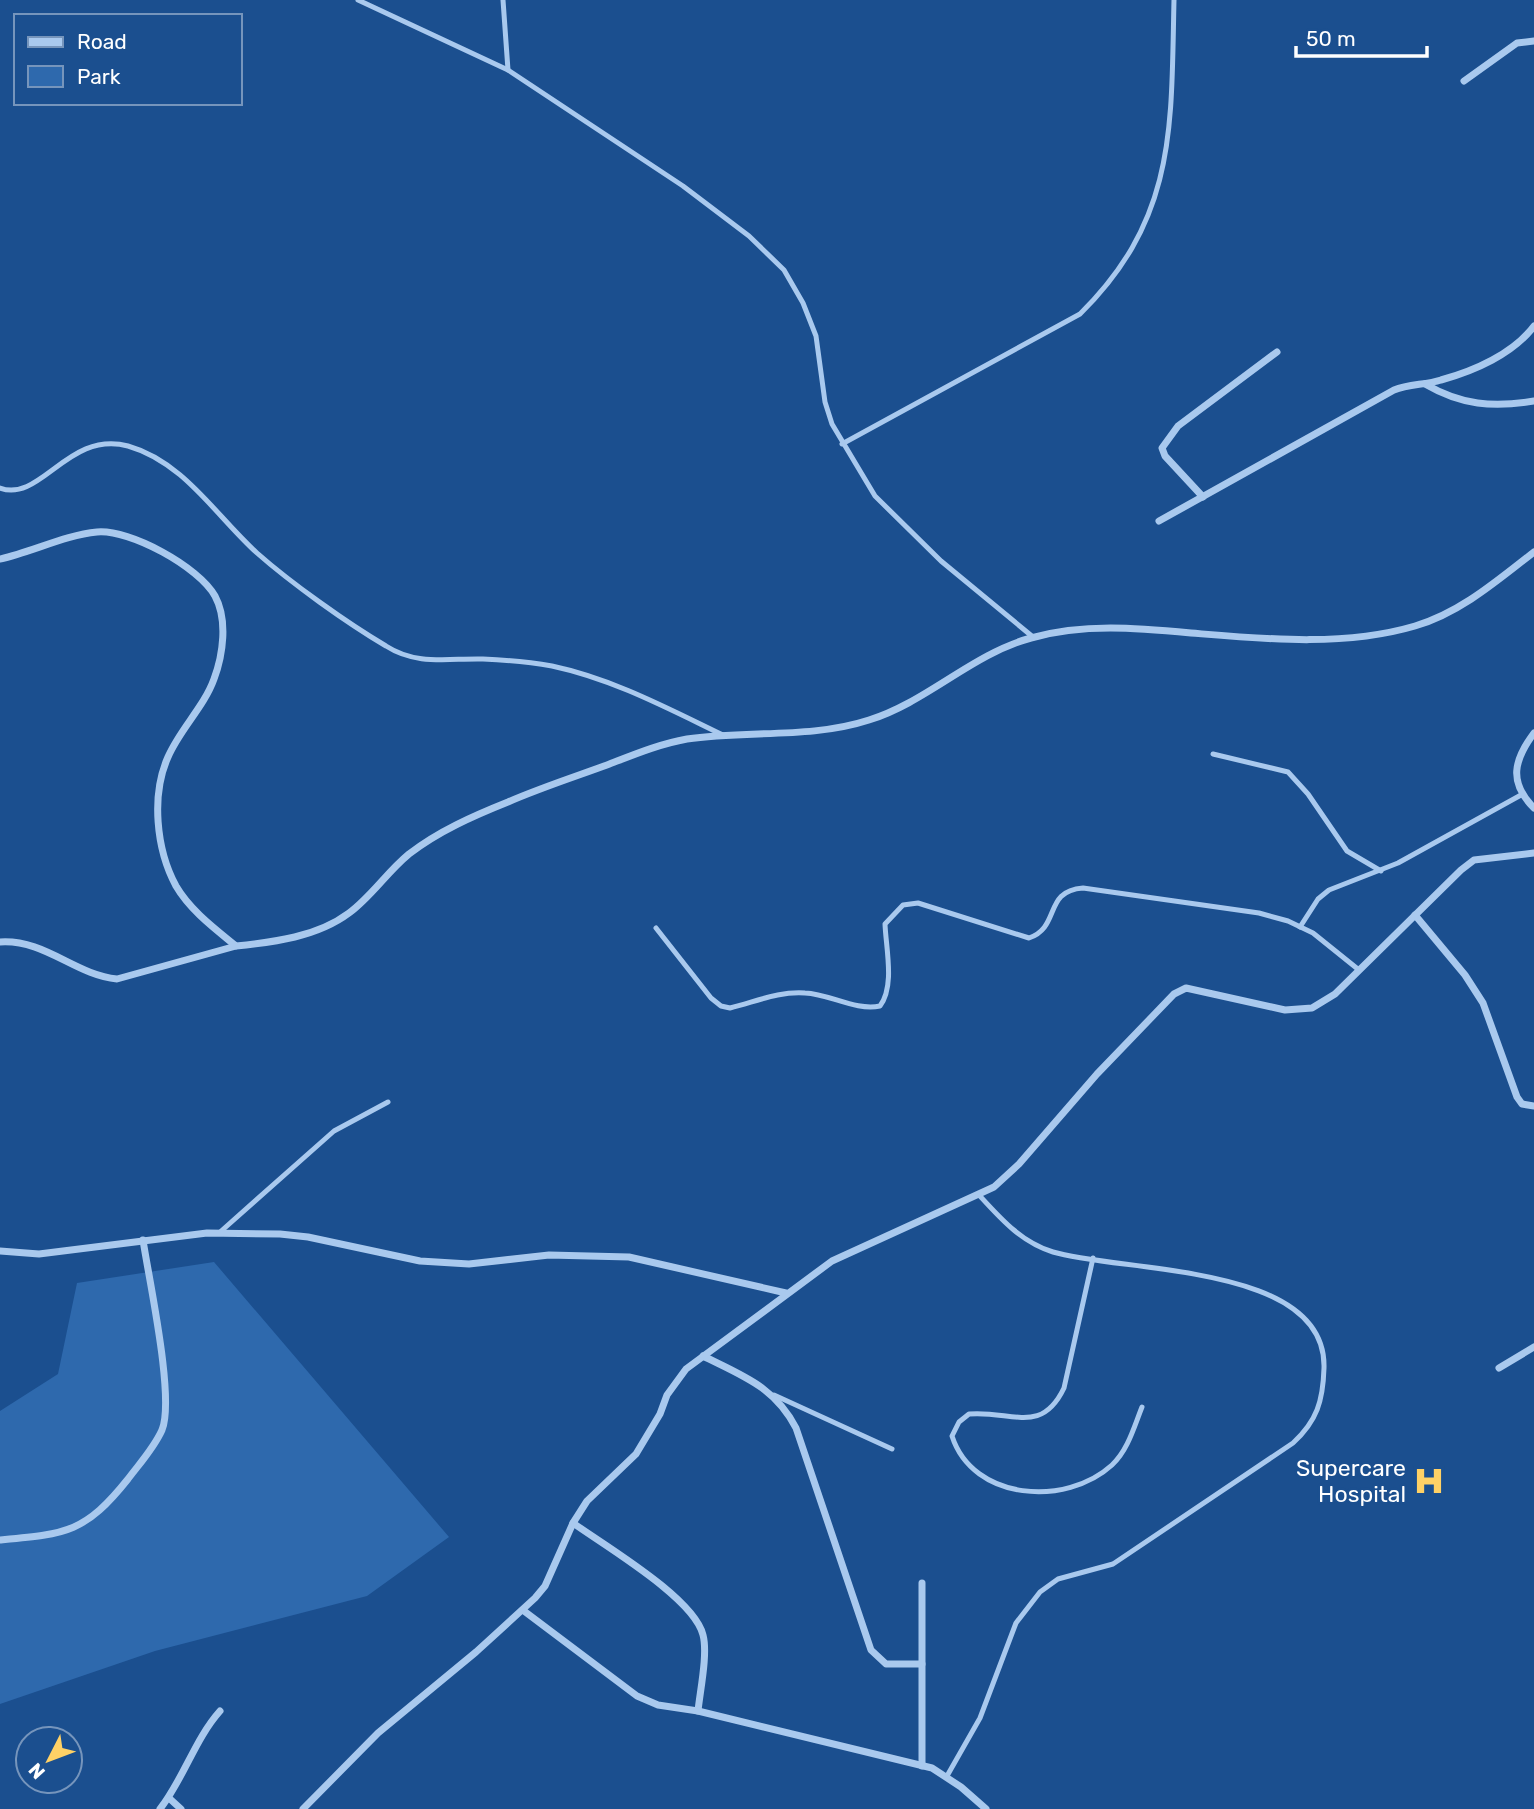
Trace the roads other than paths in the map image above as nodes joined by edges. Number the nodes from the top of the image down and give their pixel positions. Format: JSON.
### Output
{"nodes":[{"id":1,"x":358,"y":0,"type":"edge"},
{"id":2,"x":503,"y":0,"type":"edge"},
{"id":3,"x":1174,"y":0,"type":"edge"},
{"id":4,"x":1534,"y":41,"type":"edge"},
{"id":5,"x":508,"y":70,"type":"junction"},
{"id":6,"x":1464,"y":81,"type":"dead end"},
{"id":7,"x":1534,"y":328,"type":"edge"},
{"id":8,"x":1277,"y":352,"type":"dead end"},
{"id":9,"x":1425,"y":384,"type":"junction"},
{"id":10,"x":1534,"y":401,"type":"edge"},
{"id":11,"x":842,"y":444,"type":"junction"},
{"id":12,"x":0,"y":488,"type":"edge"},
{"id":13,"x":1203,"y":497,"type":"junction"},
{"id":14,"x":1159,"y":521,"type":"dead end"},
{"id":15,"x":1534,"y":552,"type":"edge"},
{"id":16,"x":0,"y":559,"type":"edge"},
{"id":17,"x":1033,"y":637,"type":"junction"},
{"id":18,"x":1534,"y":733,"type":"edge"},
{"id":19,"x":726,"y":736,"type":"junction"},
{"id":20,"x":1213,"y":754,"type":"dead end"},
{"id":21,"x":1521,"y":795,"type":"junction"},
{"id":22,"x":1534,"y":808,"type":"edge"},
{"id":23,"x":1534,"y":853,"type":"edge"},
{"id":24,"x":1381,"y":871,"type":"junction"},
{"id":25,"x":1415,"y":915,"type":"junction"},
{"id":26,"x":1300,"y":927,"type":"junction"},
{"id":27,"x":656,"y":928,"type":"dead end"},
{"id":28,"x":0,"y":942,"type":"edge"},
{"id":29,"x":236,"y":946,"type":"junction"},
{"id":30,"x":1359,"y":971,"type":"junction"},
{"id":31,"x":388,"y":1102,"type":"dead end"},
{"id":32,"x":1534,"y":1106,"type":"edge"},
{"id":33,"x":979,"y":1195,"type":"junction"},
{"id":34,"x":219,"y":1233,"type":"junction"},
{"id":35,"x":144,"y":1240,"type":"junction"},
{"id":36,"x":0,"y":1251,"type":"edge"},
{"id":37,"x":1093,"y":1258,"type":"junction"},
{"id":38,"x":786,"y":1293,"type":"junction"},
{"id":39,"x":1534,"y":1347,"type":"edge"},
{"id":40,"x":703,"y":1356,"type":"junction"},
{"id":41,"x":1499,"y":1368,"type":"dead end"},
{"id":42,"x":774,"y":1395,"type":"junction"},
{"id":43,"x":1142,"y":1407,"type":"dead end"},
{"id":44,"x":892,"y":1449,"type":"dead end"},
{"id":45,"x":573,"y":1523,"type":"junction"},
{"id":46,"x":0,"y":1541,"type":"edge"},
{"id":47,"x":922,"y":1583,"type":"dead end"},
{"id":48,"x":524,"y":1611,"type":"junction"},
{"id":49,"x":922,"y":1664,"type":"junction"},
{"id":50,"x":220,"y":1711,"type":"dead end"},
{"id":51,"x":698,"y":1711,"type":"junction"},
{"id":52,"x":922,"y":1766,"type":"junction"},
{"id":53,"x":947,"y":1776,"type":"junction"},
{"id":54,"x":169,"y":1798,"type":"junction"},
{"id":55,"x":160,"y":1809,"type":"edge"},
{"id":56,"x":181,"y":1809,"type":"edge"},
{"id":57,"x":303,"y":1809,"type":"edge"},
{"id":58,"x":986,"y":1809,"type":"edge"}],
"edges":[{"from":1,"to":5,"type":"lane"},
{"from":2,"to":5,"type":"lane"},
{"from":3,"to":11,"type":"lane"},
{"from":4,"to":6,"type":"street"},
{"from":5,"to":11,"type":"lane"},
{"from":7,"to":9,"type":"street"},
{"from":8,"to":13,"type":"street"},
{"from":9,"to":10,"type":"street"},
{"from":9,"to":13,"type":"street"},
{"from":11,"to":17,"type":"lane"},
{"from":12,"to":19,"type":"lane"},
{"from":13,"to":14,"type":"street"},
{"from":15,"to":17,"type":"street"},
{"from":16,"to":29,"type":"street"},
{"from":17,"to":19,"type":"street"},
{"from":18,"to":21,"type":"street"},
{"from":19,"to":29,"type":"street"},
{"from":20,"to":24,"type":"lane"},
{"from":21,"to":22,"type":"street"},
{"from":21,"to":24,"type":"lane"},
{"from":23,"to":25,"type":"street"},
{"from":24,"to":26,"type":"lane"},
{"from":25,"to":30,"type":"street"},
{"from":25,"to":32,"type":"street"},
{"from":26,"to":27,"type":"lane"},
{"from":26,"to":30,"type":"lane"},
{"from":28,"to":29,"type":"street"},
{"from":30,"to":33,"type":"street"},
{"from":31,"to":34,"type":"lane"},
{"from":33,"to":37,"type":"lane"},
{"from":33,"to":38,"type":"street"},
{"from":34,"to":35,"type":"street"},
{"from":34,"to":38,"type":"street"},
{"from":35,"to":36,"type":"street"},
{"from":35,"to":46,"type":"street"},
{"from":37,"to":43,"type":"lane"},
{"from":37,"to":53,"type":"lane"},
{"from":38,"to":40,"type":"street"},
{"from":39,"to":41,"type":"street"},
{"from":40,"to":42,"type":"street"},
{"from":40,"to":45,"type":"street"},
{"from":42,"to":44,"type":"lane"},
{"from":42,"to":49,"type":"street"},
{"from":45,"to":48,"type":"street"},
{"from":45,"to":51,"type":"street"},
{"from":47,"to":49,"type":"street"},
{"from":48,"to":51,"type":"street"},
{"from":48,"to":57,"type":"street"},
{"from":49,"to":52,"type":"street"},
{"from":50,"to":54,"type":"street"},
{"from":51,"to":52,"type":"street"},
{"from":52,"to":53,"type":"street"},
{"from":53,"to":58,"type":"street"},
{"from":54,"to":55,"type":"street"},
{"from":54,"to":56,"type":"street"}]}
